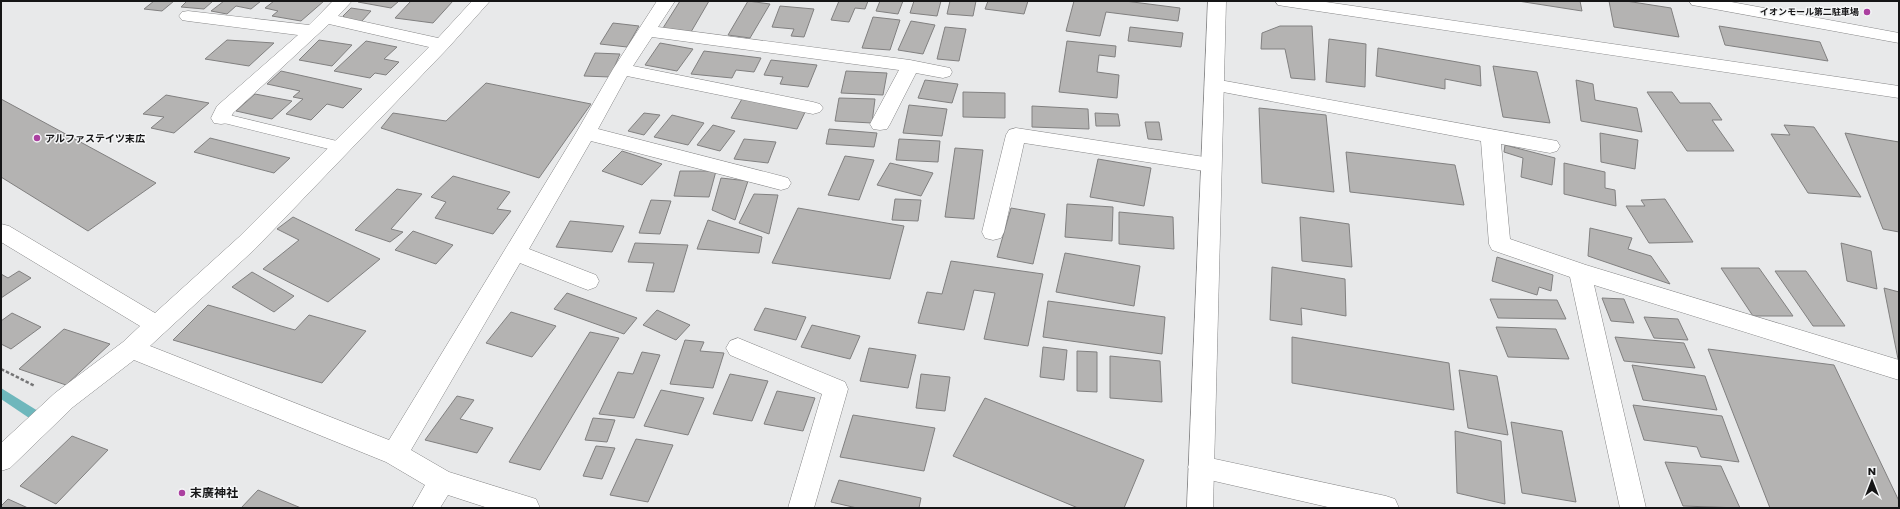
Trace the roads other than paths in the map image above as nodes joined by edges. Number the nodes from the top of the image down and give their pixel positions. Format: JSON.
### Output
{"nodes":[{"id":1,"x":343,"y":1,"type":"edge"},
{"id":2,"x":481,"y":1,"type":"edge"},
{"id":3,"x":666,"y":1,"type":"edge"},
{"id":4,"x":1217,"y":1,"type":"edge"},
{"id":5,"x":1284,"y":1,"type":"edge"},
{"id":6,"x":1698,"y":1,"type":"edge"},
{"id":7,"x":188,"y":16,"type":"dead end"},
{"id":8,"x":319,"y":25,"type":"junction"},
{"id":9,"x":647,"y":32,"type":"junction"},
{"id":10,"x":1899,"y":38,"type":"edge"},
{"id":11,"x":442,"y":44,"type":"junction"},
{"id":12,"x":910,"y":66,"type":"junction"},
{"id":13,"x":622,"y":69,"type":"junction"},
{"id":14,"x":943,"y":72,"type":"dead end"},
{"id":15,"x":1214,"y":85,"type":"junction"},
{"id":16,"x":1899,"y":92,"type":"edge"},
{"id":17,"x":813,"y":108,"type":"dead end"},
{"id":18,"x":222,"y":118,"type":"joint"},
{"id":19,"x":880,"y":124,"type":"dead end"},
{"id":20,"x":586,"y":133,"type":"junction"},
{"id":21,"x":1490,"y":136,"type":"junction"},
{"id":22,"x":1550,"y":146,"type":"dead end"},
{"id":23,"x":341,"y":147,"type":"junction"},
{"id":24,"x":1211,"y":165,"type":"junction"},
{"id":25,"x":781,"y":183,"type":"dead end"},
{"id":26,"x":1,"y":232,"type":"edge"},
{"id":27,"x":993,"y":232,"type":"dead end"},
{"id":28,"x":515,"y":252,"type":"junction"},
{"id":29,"x":1580,"y":272,"type":"junction"},
{"id":30,"x":588,"y":281,"type":"dead end"},
{"id":31,"x":157,"y":325,"type":"junction"},
{"id":32,"x":738,"y":348,"type":"dead end"},
{"id":33,"x":131,"y":349,"type":"junction"},
{"id":34,"x":1899,"y":370,"type":"edge"},
{"id":35,"x":395,"y":454,"type":"junction"},
{"id":36,"x":1,"y":460,"type":"edge"},
{"id":37,"x":1201,"y":467,"type":"junction"},
{"id":38,"x":442,"y":482,"type":"junction"},
{"id":39,"x":425,"y":508,"type":"edge"},
{"id":40,"x":528,"y":508,"type":"edge"},
{"id":41,"x":801,"y":508,"type":"edge"},
{"id":42,"x":1200,"y":508,"type":"edge"},
{"id":43,"x":1386,"y":508,"type":"edge"},
{"id":44,"x":1633,"y":508,"type":"edge"}],
"edges":[{"from":1,"to":8,"type":"street"},
{"from":2,"to":11,"type":"street"},
{"from":3,"to":9,"type":"street"},
{"from":4,"to":15,"type":"street"},
{"from":5,"to":16,"type":"street"},
{"from":6,"to":10,"type":"street"},
{"from":7,"to":8,"type":"street"},
{"from":8,"to":11,"type":"street"},
{"from":8,"to":18,"type":"street"},
{"from":9,"to":12,"type":"street"},
{"from":9,"to":13,"type":"street"},
{"from":11,"to":23,"type":"street"},
{"from":12,"to":14,"type":"street"},
{"from":12,"to":19,"type":"street"},
{"from":13,"to":17,"type":"street"},
{"from":13,"to":20,"type":"street"},
{"from":15,"to":21,"type":"street"},
{"from":15,"to":24,"type":"street"},
{"from":18,"to":23,"type":"lane"},
{"from":20,"to":25,"type":"street"},
{"from":20,"to":28,"type":"street"},
{"from":21,"to":22,"type":"street"},
{"from":21,"to":29,"type":"street"},
{"from":23,"to":31,"type":"street"},
{"from":24,"to":27,"type":"street"},
{"from":24,"to":37,"type":"street"},
{"from":26,"to":31,"type":"street"},
{"from":28,"to":30,"type":"street"},
{"from":28,"to":35,"type":"street"},
{"from":29,"to":34,"type":"street"},
{"from":29,"to":44,"type":"street"},
{"from":31,"to":33,"type":"street"},
{"from":32,"to":41,"type":"street"},
{"from":33,"to":35,"type":"street"},
{"from":33,"to":36,"type":"street"},
{"from":35,"to":38,"type":"street"},
{"from":37,"to":42,"type":"street"},
{"from":37,"to":43,"type":"street"},
{"from":38,"to":39,"type":"street"},
{"from":38,"to":40,"type":"street"}]}
